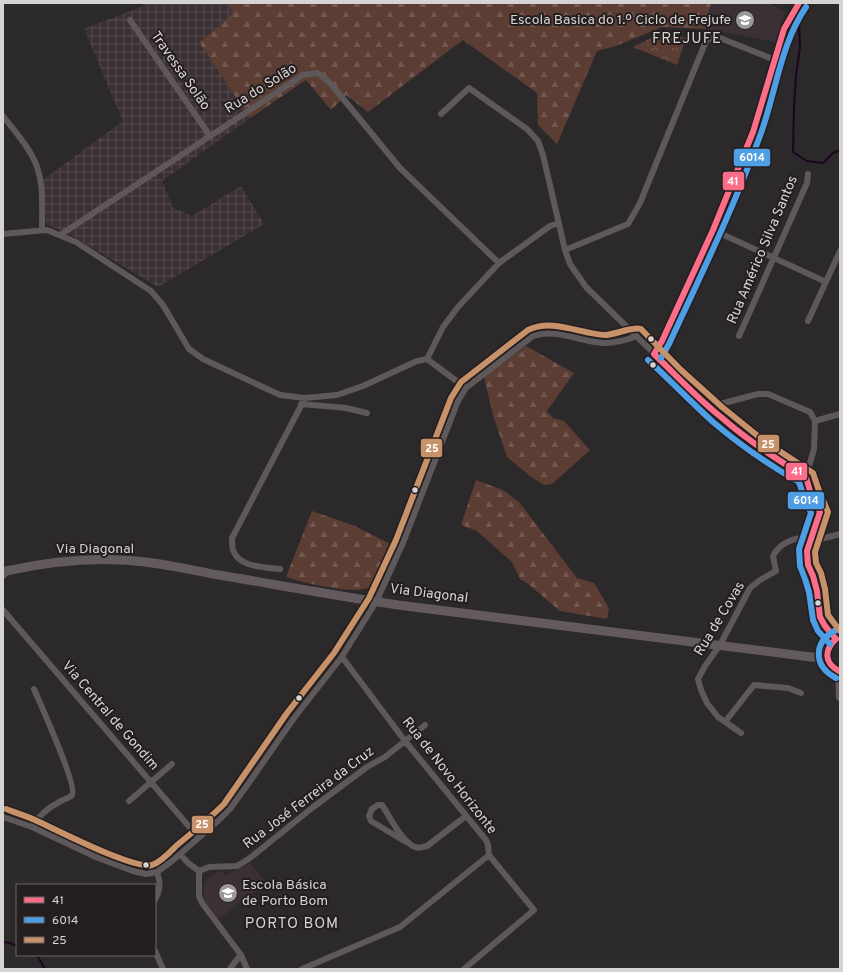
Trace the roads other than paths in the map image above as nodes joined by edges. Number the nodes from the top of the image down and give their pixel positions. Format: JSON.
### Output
{"nodes":[{"id":1,"x":799,"y":3,"type":"edge"},
{"id":2,"x":130,"y":20,"type":"dead end"},
{"id":3,"x":775,"y":60,"type":"junction"},
{"id":4,"x":440,"y":114,"type":"dead end"},
{"id":5,"x":3,"y":116,"type":"edge"},
{"id":6,"x":5,"y":124,"type":"edge"},
{"id":7,"x":210,"y":136,"type":"junction"},
{"id":8,"x":808,"y":174,"type":"dead end"},
{"id":9,"x":559,"y":223,"type":"junction"},
{"id":10,"x":42,"y":230,"type":"junction"},
{"id":11,"x":713,"y":230,"type":"junction"},
{"id":12,"x":3,"y":234,"type":"edge"},
{"id":13,"x":60,"y":235,"type":"junction"},
{"id":14,"x":565,"y":250,"type":"junction"},
{"id":15,"x":840,"y":251,"type":"edge"},
{"id":16,"x":774,"y":258,"type":"junction"},
{"id":17,"x":499,"y":263,"type":"junction"},
{"id":18,"x":826,"y":282,"type":"junction"},
{"id":19,"x":808,"y":321,"type":"dead end"},
{"id":20,"x":638,"y":336,"type":"junction"},
{"id":21,"x":739,"y":336,"type":"dead end"},
{"id":22,"x":654,"y":354,"type":"junction"},
{"id":23,"x":426,"y":359,"type":"junction"},
{"id":24,"x":466,"y":388,"type":"junction"},
{"id":25,"x":305,"y":398,"type":"junction"},
{"id":26,"x":301,"y":404,"type":"junction"},
{"id":27,"x":709,"y":408,"type":"junction"},
{"id":28,"x":367,"y":413,"type":"dead end"},
{"id":29,"x":840,"y":414,"type":"edge"},
{"id":30,"x":815,"y":421,"type":"junction"},
{"id":31,"x":806,"y":477,"type":"junction"},
{"id":32,"x":840,"y":534,"type":"edge"},
{"id":33,"x":811,"y":539,"type":"junction"},
{"id":34,"x":280,"y":569,"type":"dead end"},
{"id":35,"x":4,"y":571,"type":"edge"},
{"id":36,"x":376,"y":602,"type":"junction"},
{"id":37,"x":3,"y":610,"type":"edge"},
{"id":38,"x":838,"y":638,"type":"edge"},
{"id":39,"x":720,"y":645,"type":"junction"},
{"id":40,"x":342,"y":657,"type":"junction"},
{"id":41,"x":827,"y":657,"type":"junction"},
{"id":42,"x":840,"y":671,"type":"edge"},
{"id":43,"x":34,"y":689,"type":"dead end"},
{"id":44,"x":801,"y":693,"type":"dead end"},
{"id":45,"x":840,"y":697,"type":"edge"},
{"id":46,"x":725,"y":722,"type":"junction"},
{"id":47,"x":425,"y":725,"type":"dead end"},
{"id":48,"x":741,"y":733,"type":"dead end"},
{"id":49,"x":405,"y":741,"type":"junction"},
{"id":50,"x":172,"y":764,"type":"dead end"},
{"id":51,"x":151,"y":782,"type":"junction"},
{"id":52,"x":129,"y":801,"type":"dead end"},
{"id":53,"x":466,"y":816,"type":"junction"},
{"id":54,"x":3,"y":817,"type":"edge"},
{"id":55,"x":32,"y":828,"type":"junction"},
{"id":56,"x":198,"y":838,"type":"junction"},
{"id":57,"x":406,"y":842,"type":"junction"},
{"id":58,"x":180,"y":854,"type":"junction"},
{"id":59,"x":489,"y":855,"type":"junction"},
{"id":60,"x":199,"y":871,"type":"junction"},
{"id":61,"x":157,"y":872,"type":"junction"},
{"id":62,"x":156,"y":898,"type":"edge"},
{"id":63,"x":156,"y":953,"type":"edge"},
{"id":64,"x":241,"y":955,"type":"junction"},
{"id":65,"x":314,"y":967,"type":"edge"},
{"id":66,"x":163,"y":969,"type":"edge"},
{"id":67,"x":230,"y":969,"type":"edge"},
{"id":68,"x":247,"y":969,"type":"edge"},
{"id":69,"x":302,"y":969,"type":"edge"},
{"id":70,"x":464,"y":969,"type":"edge"}],
"edges":[{"from":1,"to":3,"type":"street"},
{"from":2,"to":7,"type":"street","name":"Travessa Solão"},
{"from":3,"to":11,"type":"street"},
{"from":3,"to":14,"type":"street"},
{"from":4,"to":9,"type":"street"},
{"from":5,"to":6,"type":"street"},
{"from":6,"to":10,"type":"street"},
{"from":7,"to":13,"type":"street","name":"Rua do Solão"},
{"from":7,"to":17,"type":"street","name":"Rua do Solão"},
{"from":8,"to":16,"type":"street","name":"Rua Américo Silva Santos"},
{"from":9,"to":14,"type":"street"},
{"from":9,"to":17,"type":"street"},
{"from":10,"to":12,"type":"street"},
{"from":10,"to":13,"type":"street"},
{"from":11,"to":16,"type":"street"},
{"from":11,"to":22,"type":"street"},
{"from":13,"to":25,"type":"street"},
{"from":14,"to":20,"type":"street"},
{"from":15,"to":18,"type":"street"},
{"from":16,"to":18,"type":"street"},
{"from":16,"to":21,"type":"street","name":"Rua Américo Silva Santos"},
{"from":17,"to":23,"type":"street"},
{"from":18,"to":19,"type":"street"},
{"from":20,"to":22,"type":"street"},
{"from":20,"to":24,"type":"street"},
{"from":22,"to":27,"type":"street"},
{"from":23,"to":24,"type":"street"},
{"from":23,"to":25,"type":"street"},
{"from":24,"to":36,"type":"street"},
{"from":25,"to":26,"type":"street"},
{"from":26,"to":28,"type":"street"},
{"from":26,"to":34,"type":"street"},
{"from":27,"to":30,"type":"street"},
{"from":27,"to":31,"type":"street"},
{"from":29,"to":30,"type":"street"},
{"from":30,"to":31,"type":"street"},
{"from":31,"to":33,"type":"street"},
{"from":32,"to":33,"type":"street"},
{"from":33,"to":38,"type":"street"},
{"from":33,"to":39,"type":"street","name":"Rua de Covas"},
{"from":35,"to":36,"type":"main road","name":"Via Diagonal"},
{"from":36,"to":39,"type":"main road","name":"Via Diagonal"},
{"from":36,"to":40,"type":"street"},
{"from":37,"to":51,"type":"street","name":"Via Central de Gondim"},
{"from":38,"to":41,"type":"main road"},
{"from":39,"to":41,"type":"main road","name":"Via Diagonal"},
{"from":39,"to":46,"type":"street","name":"Rua de Covas"},
{"from":40,"to":49,"type":"street","name":"Rua de Novo Horizonte"},
{"from":40,"to":56,"type":"street"},
{"from":41,"to":42,"type":"main road"},
{"from":42,"to":45,"type":"street"},
{"from":43,"to":55,"type":"street"},
{"from":44,"to":46,"type":"street"},
{"from":46,"to":48,"type":"street","name":"Rua de Covas"},
{"from":47,"to":49,"type":"street","name":"Rua José Ferreira da Cruz"},
{"from":49,"to":53,"type":"street","name":"Rua de Novo Horizonte"},
{"from":49,"to":60,"type":"street","name":"Rua José Ferreira da Cruz"},
{"from":50,"to":51,"type":"street"},
{"from":51,"to":52,"type":"street"},
{"from":51,"to":56,"type":"street","name":"Via Central de Gondim"},
{"from":53,"to":57,"type":"street"},
{"from":53,"to":59,"type":"street","name":"Rua de Novo Horizonte"},
{"from":54,"to":55,"type":"street"},
{"from":55,"to":61,"type":"street"},
{"from":56,"to":58,"type":"street"},
{"from":57,"to":57,"type":"street"},
{"from":58,"to":60,"type":"street"},
{"from":58,"to":61,"type":"street"},
{"from":59,"to":65,"type":"street"},
{"from":59,"to":70,"type":"street","name":"Rua de Novo Horizonte"},
{"from":60,"to":64,"type":"street"},
{"from":61,"to":62,"type":"street"},
{"from":63,"to":66,"type":"street"},
{"from":64,"to":67,"type":"street"},
{"from":64,"to":68,"type":"street"},
{"from":65,"to":69,"type":"street"}]}
